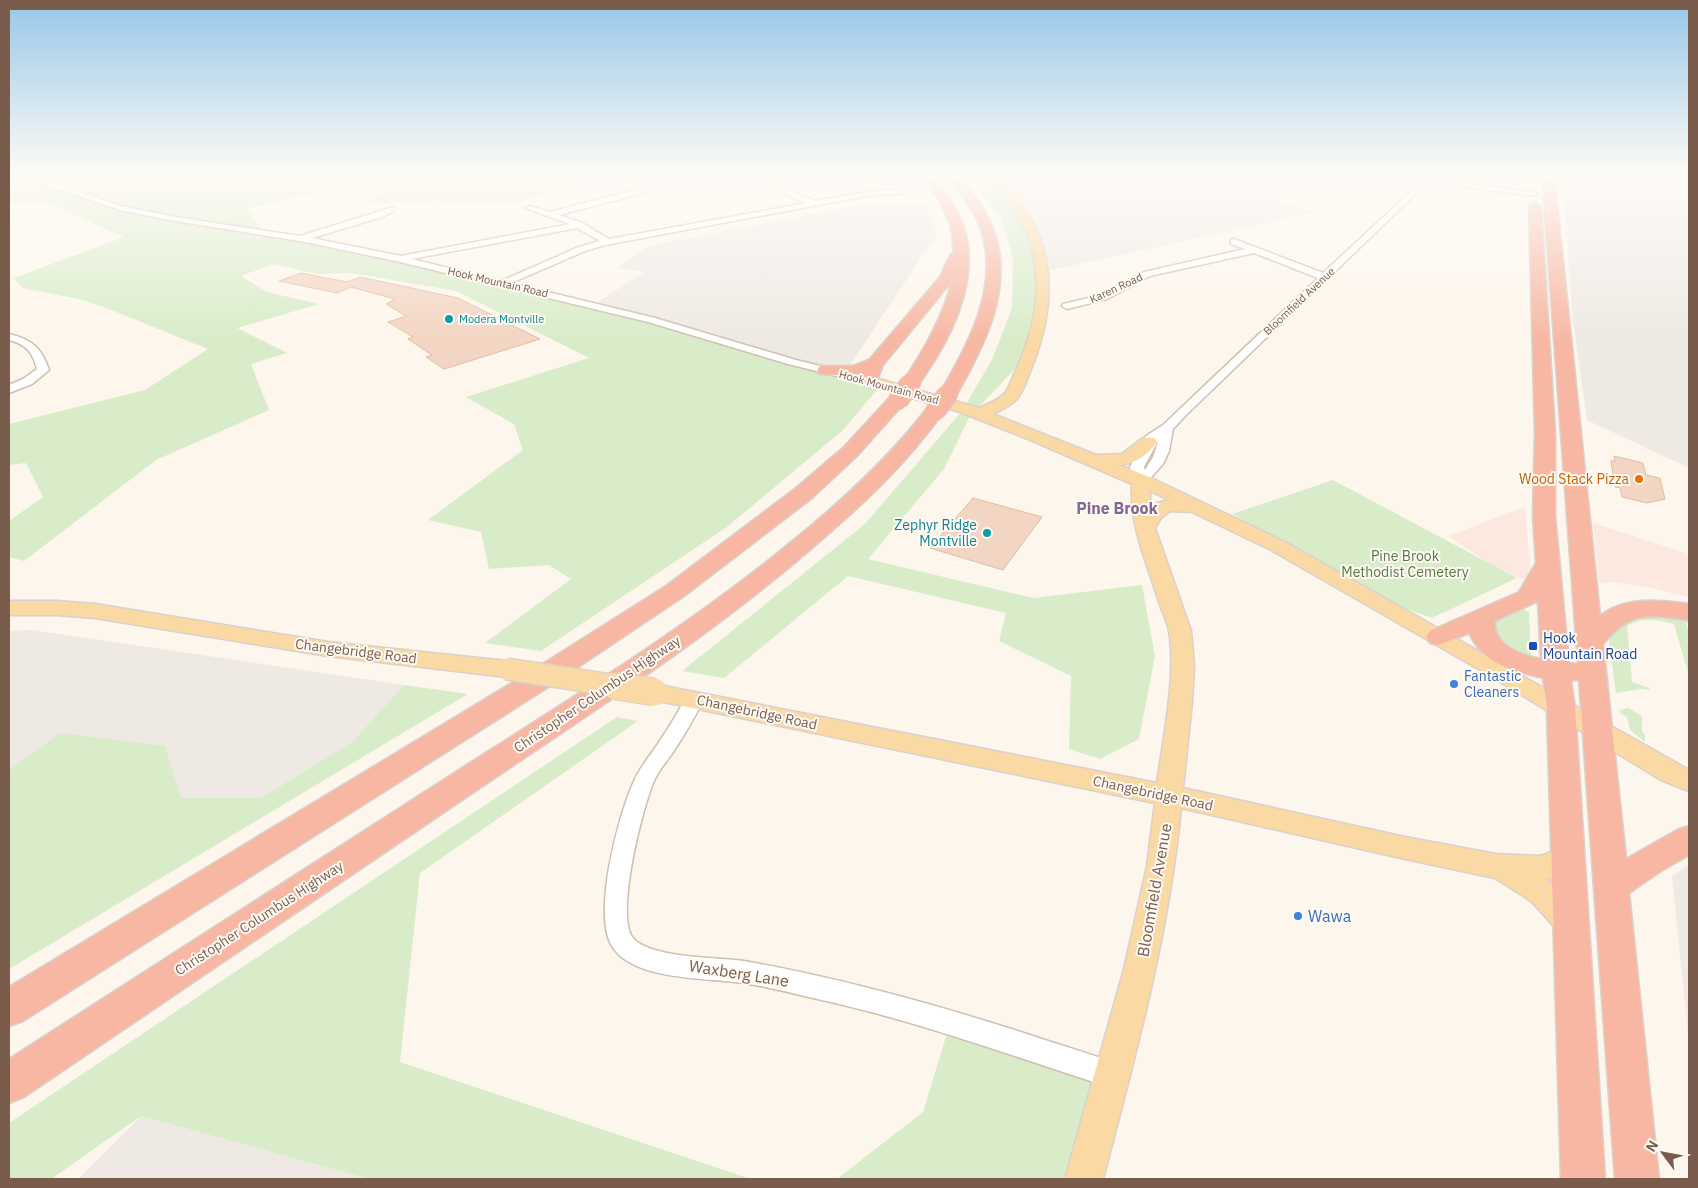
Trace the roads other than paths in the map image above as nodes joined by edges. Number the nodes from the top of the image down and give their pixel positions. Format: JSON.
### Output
{"nodes":[{"id":1,"x":251,"y":230,"type":"edge"},
{"id":2,"x":326,"y":230,"type":"edge"},
{"id":3,"x":550,"y":230,"type":"edge"},
{"id":4,"x":588,"y":230,"type":"edge"},
{"id":5,"x":670,"y":230,"type":"edge"},
{"id":6,"x":958,"y":230,"type":"edge"},
{"id":7,"x":987,"y":230,"type":"edge"},
{"id":8,"x":1030,"y":230,"type":"edge"},
{"id":9,"x":1374,"y":230,"type":"edge"},
{"id":10,"x":1544,"y":230,"type":"edge"},
{"id":11,"x":1549,"y":230,"type":"edge"},
{"id":12,"x":302,"y":238,"type":"junction"},
{"id":13,"x":960,"y":238,"type":"junction"},
{"id":14,"x":607,"y":242,"type":"junction"},
{"id":15,"x":1234,"y":242,"type":"dead end"},
{"id":16,"x":1254,"y":250,"type":"junction"},
{"id":17,"x":400,"y":259,"type":"junction"},
{"id":18,"x":1325,"y":277,"type":"junction"},
{"id":19,"x":503,"y":284,"type":"junction"},
{"id":20,"x":1067,"y":306,"type":"dead end"},
{"id":21,"x":9,"y":337,"type":"edge"},
{"id":22,"x":875,"y":364,"type":"junction"},
{"id":23,"x":826,"y":370,"type":"junction"},
{"id":24,"x":869,"y":381,"type":"junction"},
{"id":25,"x":9,"y":389,"type":"edge"},
{"id":26,"x":1009,"y":398,"type":"junction"},
{"id":27,"x":980,"y":414,"type":"junction"},
{"id":28,"x":1007,"y":424,"type":"junction"},
{"id":29,"x":1167,"y":428,"type":"junction"},
{"id":30,"x":1149,"y":442,"type":"junction"},
{"id":31,"x":1083,"y":456,"type":"junction"},
{"id":32,"x":1141,"y":480,"type":"junction"},
{"id":33,"x":1196,"y":507,"type":"junction"},
{"id":34,"x":1145,"y":528,"type":"junction"},
{"id":35,"x":1547,"y":564,"type":"junction"},
{"id":36,"x":9,"y":608,"type":"edge"},
{"id":37,"x":1689,"y":612,"type":"edge"},
{"id":38,"x":1483,"y":617,"type":"junction"},
{"id":39,"x":1439,"y":637,"type":"junction"},
{"id":40,"x":1589,"y":643,"type":"junction"},
{"id":41,"x":1556,"y":672,"type":"junction"},
{"id":42,"x":1591,"y":672,"type":"junction"},
{"id":43,"x":695,"y":699,"type":"junction"},
{"id":44,"x":1561,"y":708,"type":"junction"},
{"id":45,"x":1597,"y":730,"type":"junction"},
{"id":46,"x":1689,"y":781,"type":"edge"},
{"id":47,"x":1168,"y":795,"type":"junction"},
{"id":48,"x":1689,"y":839,"type":"edge"},
{"id":49,"x":1566,"y":856,"type":"junction"},
{"id":50,"x":1496,"y":866,"type":"junction"},
{"id":51,"x":1610,"y":887,"type":"junction"},
{"id":52,"x":1570,"y":923,"type":"junction"},
{"id":53,"x":9,"y":1008,"type":"edge"},
{"id":54,"x":1112,"y":1075,"type":"junction"},
{"id":55,"x":9,"y":1083,"type":"edge"},
{"id":56,"x":1084,"y":1179,"type":"edge"},
{"id":57,"x":1583,"y":1179,"type":"edge"},
{"id":58,"x":1637,"y":1179,"type":"edge"}],
"edges":[{"from":1,"to":12,"type":"street","name":"Hook Mountain Road"},
{"from":2,"to":12,"type":"street"},
{"from":3,"to":17,"type":"street"},
{"from":4,"to":14,"type":"street"},
{"from":5,"to":14,"type":"street"},
{"from":6,"to":13,"type":"highway"},
{"from":7,"to":55,"type":"highway","name":"Christopher Columbus Highway"},
{"from":8,"to":26,"type":"main road"},
{"from":9,"to":18,"type":"street","name":"Bloomfield Avenue"},
{"from":10,"to":35,"type":"highway"},
{"from":11,"to":40,"type":"highway"},
{"from":12,"to":17,"type":"street","name":"Hook Mountain Road"},
{"from":13,"to":22,"type":"highway"},
{"from":13,"to":53,"type":"highway"},
{"from":14,"to":19,"type":"street"},
{"from":15,"to":16,"type":"street"},
{"from":16,"to":18,"type":"street"},
{"from":16,"to":20,"type":"street","name":"Karen Road"},
{"from":17,"to":19,"type":"street","name":"Hook Mountain Road"},
{"from":18,"to":29,"type":"street","name":"Bloomfield Avenue"},
{"from":19,"to":23,"type":"street","name":"Hook Mountain Road"},
{"from":21,"to":25,"type":"street"},
{"from":22,"to":23,"type":"highway"},
{"from":22,"to":24,"type":"highway"},
{"from":23,"to":24,"type":"street","name":"Hook Mountain Road"},
{"from":24,"to":27,"type":"main road","name":"Hook Mountain Road"},
{"from":26,"to":27,"type":"main road"},
{"from":26,"to":28,"type":"main road"},
{"from":27,"to":28,"type":"main road","name":"Hook Mountain Road"},
{"from":28,"to":31,"type":"main road","name":"Hook Mountain Road"},
{"from":29,"to":30,"type":"street","name":"Bloomfield Avenue"},
{"from":29,"to":32,"type":"street","name":"Bloomfield Avenue"},
{"from":30,"to":31,"type":"main road"},
{"from":30,"to":32,"type":"street","name":"Bloomfield Avenue"},
{"from":31,"to":32,"type":"main road","name":"Hook Mountain Road"},
{"from":31,"to":34,"type":"main road"},
{"from":32,"to":33,"type":"main road","name":"Hook Mountain Road"},
{"from":32,"to":34,"type":"main road","name":"Bloomfield Avenue"},
{"from":33,"to":34,"type":"main road"},
{"from":33,"to":39,"type":"main road","name":"Hook Mountain Road"},
{"from":34,"to":47,"type":"main road","name":"Bloomfield Avenue"},
{"from":35,"to":38,"type":"highway"},
{"from":35,"to":41,"type":"highway"},
{"from":36,"to":43,"type":"main road","name":"Changebridge Road","bridge":true},
{"from":37,"to":40,"type":"highway"},
{"from":38,"to":39,"type":"highway"},
{"from":38,"to":41,"type":"highway"},
{"from":39,"to":44,"type":"main road","name":"Hook Mountain Road"},
{"from":40,"to":42,"type":"highway"},
{"from":41,"to":42,"type":"highway"},
{"from":41,"to":44,"type":"highway"},
{"from":42,"to":45,"type":"highway"},
{"from":43,"to":47,"type":"main road","name":"Changebridge Road"},
{"from":43,"to":54,"type":"street","name":"Waxberg Lane"},
{"from":44,"to":45,"type":"main road","name":"Hook Mountain Road"},
{"from":44,"to":49,"type":"highway"},
{"from":45,"to":46,"type":"main road","name":"Hook Mountain Road"},
{"from":45,"to":51,"type":"highway"},
{"from":47,"to":50,"type":"main road","name":"Changebridge Road"},
{"from":47,"to":54,"type":"main road","name":"Bloomfield Avenue"},
{"from":48,"to":51,"type":"highway"},
{"from":49,"to":50,"type":"main road","name":"Changebridge Road"},
{"from":49,"to":52,"type":"highway"},
{"from":50,"to":52,"type":"main road","name":"Changebridge Road"},
{"from":51,"to":58,"type":"highway"},
{"from":52,"to":57,"type":"highway"},
{"from":54,"to":56,"type":"main road","name":"Bloomfield Avenue"}]}
